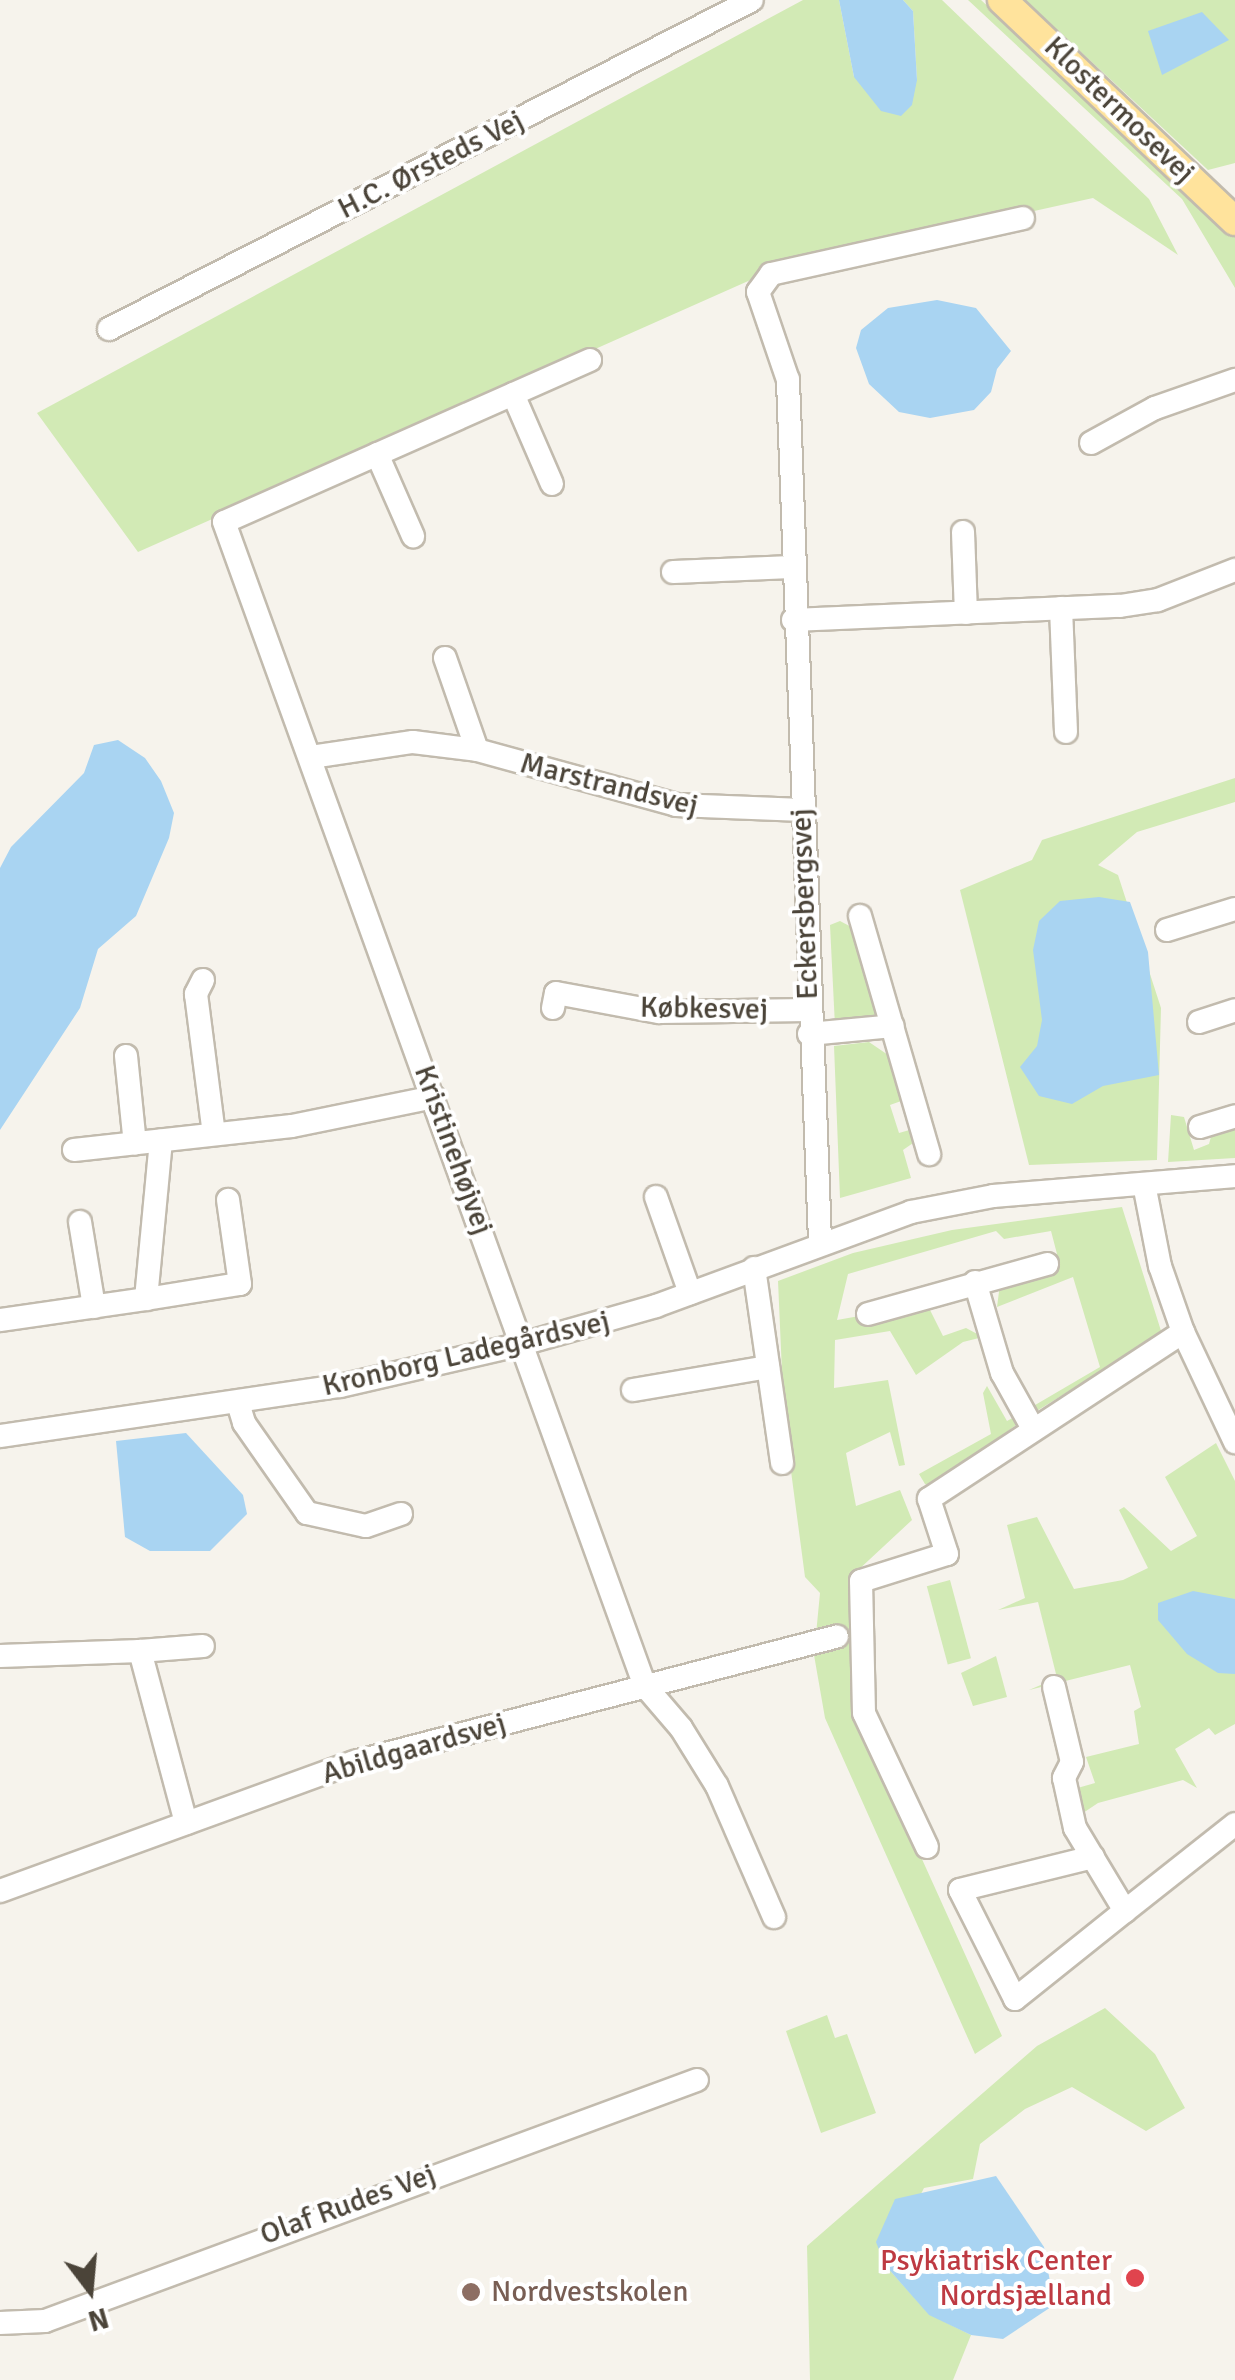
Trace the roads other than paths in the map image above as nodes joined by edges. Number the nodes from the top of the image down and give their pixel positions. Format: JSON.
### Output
{"nodes":[{"id":1,"x":752,"y":0,"type":"edge"},
{"id":2,"x":1002,"y":0,"type":"edge"},
{"id":3,"x":1023,"y":218,"type":"dead end"},
{"id":4,"x":1235,"y":221,"type":"edge"},
{"id":5,"x":109,"y":330,"type":"dead end"},
{"id":6,"x":590,"y":360,"type":"dead end"},
{"id":7,"x":1235,"y":380,"type":"edge"},
{"id":8,"x":513,"y":394,"type":"junction"},
{"id":9,"x":1091,"y":444,"type":"dead end"},
{"id":10,"x":377,"y":454,"type":"junction"},
{"id":11,"x":552,"y":484,"type":"dead end"},
{"id":12,"x":963,"y":532,"type":"dead end"},
{"id":13,"x":413,"y":536,"type":"dead end"},
{"id":14,"x":792,"y":567,"type":"junction"},
{"id":15,"x":1235,"y":570,"type":"edge"},
{"id":16,"x":673,"y":572,"type":"dead end"},
{"id":17,"x":1061,"y":608,"type":"junction"},
{"id":18,"x":966,"y":613,"type":"junction"},
{"id":19,"x":793,"y":620,"type":"junction"},
{"id":20,"x":445,"y":658,"type":"dead end"},
{"id":21,"x":1066,"y":732,"type":"dead end"},
{"id":22,"x":476,"y":750,"type":"junction"},
{"id":23,"x":311,"y":757,"type":"junction"},
{"id":24,"x":803,"y":810,"type":"junction"},
{"id":25,"x":1235,"y":909,"type":"edge"},
{"id":26,"x":860,"y":916,"type":"dead end"},
{"id":27,"x":1167,"y":930,"type":"dead end"},
{"id":28,"x":203,"y":980,"type":"dead end"},
{"id":29,"x":553,"y":1008,"type":"dead end"},
{"id":30,"x":1235,"y":1010,"type":"edge"},
{"id":31,"x":809,"y":1022,"type":"junction"},
{"id":32,"x":1199,"y":1022,"type":"dead end"},
{"id":33,"x":893,"y":1026,"type":"junction"},
{"id":34,"x":126,"y":1056,"type":"dead end"},
{"id":35,"x":434,"y":1097,"type":"junction"},
{"id":36,"x":1235,"y":1116,"type":"edge"},
{"id":37,"x":1200,"y":1126,"type":"dead end"},
{"id":38,"x":214,"y":1134,"type":"junction"},
{"id":39,"x":161,"y":1141,"type":"junction"},
{"id":40,"x":134,"y":1144,"type":"junction"},
{"id":41,"x":74,"y":1150,"type":"dead end"},
{"id":42,"x":929,"y":1154,"type":"dead end"},
{"id":43,"x":1235,"y":1176,"type":"edge"},
{"id":44,"x":1144,"y":1184,"type":"junction"},
{"id":45,"x":656,"y":1197,"type":"dead end"},
{"id":46,"x":228,"y":1200,"type":"dead end"},
{"id":47,"x":80,"y":1222,"type":"dead end"},
{"id":48,"x":820,"y":1241,"type":"junction"},
{"id":49,"x":1047,"y":1264,"type":"dead end"},
{"id":50,"x":754,"y":1268,"type":"junction"},
{"id":51,"x":975,"y":1282,"type":"junction"},
{"id":52,"x":690,"y":1293,"type":"junction"},
{"id":53,"x":146,"y":1299,"type":"junction"},
{"id":54,"x":94,"y":1306,"type":"junction"},
{"id":55,"x":868,"y":1314,"type":"dead end"},
{"id":56,"x":0,"y":1320,"type":"edge"},
{"id":57,"x":1183,"y":1332,"type":"junction"},
{"id":58,"x":522,"y":1344,"type":"junction"},
{"id":59,"x":768,"y":1367,"type":"junction"},
{"id":60,"x":633,"y":1390,"type":"dead end"},
{"id":61,"x":238,"y":1403,"type":"junction"},
{"id":62,"x":1032,"y":1427,"type":"junction"},
{"id":63,"x":0,"y":1436,"type":"edge"},
{"id":64,"x":1235,"y":1442,"type":"edge"},
{"id":65,"x":782,"y":1463,"type":"dead end"},
{"id":66,"x":401,"y":1514,"type":"dead end"},
{"id":67,"x":837,"y":1636,"type":"dead end"},
{"id":68,"x":203,"y":1646,"type":"dead end"},
{"id":69,"x":140,"y":1651,"type":"junction"},
{"id":70,"x":0,"y":1656,"type":"edge"},
{"id":71,"x":644,"y":1686,"type":"junction"},
{"id":72,"x":1054,"y":1687,"type":"dead end"},
{"id":73,"x":186,"y":1823,"type":"junction"},
{"id":74,"x":1235,"y":1824,"type":"edge"},
{"id":75,"x":927,"y":1847,"type":"dead end"},
{"id":76,"x":1093,"y":1857,"type":"junction"},
{"id":77,"x":0,"y":1892,"type":"edge"},
{"id":78,"x":1125,"y":1911,"type":"junction"},
{"id":79,"x":774,"y":1917,"type":"dead end"},
{"id":80,"x":697,"y":2080,"type":"dead end"},
{"id":81,"x":0,"y":2323,"type":"edge"}],
"edges":[{"from":1,"to":5,"type":"street","name":"H.C. Ørsteds Vej"},
{"from":2,"to":4,"type":"main road","name":"Klostermosevej"},
{"from":3,"to":14,"type":"street","name":"Eckersbergsvej"},
{"from":6,"to":8,"type":"street","name":"Kristinehøjvej"},
{"from":7,"to":9,"type":"street"},
{"from":8,"to":10,"type":"street","name":"Kristinehøjvej"},
{"from":8,"to":11,"type":"street"},
{"from":10,"to":13,"type":"street"},
{"from":10,"to":23,"type":"street","name":"Kristinehøjvej"},
{"from":12,"to":18,"type":"street"},
{"from":14,"to":16,"type":"street"},
{"from":14,"to":19,"type":"street","name":"Eckersbergsvej"},
{"from":15,"to":17,"type":"street"},
{"from":17,"to":18,"type":"street"},
{"from":17,"to":21,"type":"street"},
{"from":18,"to":19,"type":"street"},
{"from":19,"to":24,"type":"street","name":"Eckersbergsvej"},
{"from":20,"to":22,"type":"street"},
{"from":22,"to":23,"type":"street","name":"Marstrandsvej"},
{"from":22,"to":24,"type":"street","name":"Marstrandsvej"},
{"from":23,"to":35,"type":"street","name":"Kristinehøjvej"},
{"from":24,"to":31,"type":"street","name":"Eckersbergsvej"},
{"from":25,"to":27,"type":"street"},
{"from":26,"to":33,"type":"street"},
{"from":28,"to":38,"type":"street"},
{"from":29,"to":31,"type":"street","name":"Købkesvej"},
{"from":30,"to":32,"type":"street"},
{"from":31,"to":33,"type":"street"},
{"from":31,"to":48,"type":"street","name":"Eckersbergsvej"},
{"from":33,"to":42,"type":"street"},
{"from":34,"to":40,"type":"street"},
{"from":35,"to":38,"type":"street"},
{"from":35,"to":58,"type":"street","name":"Kristinehøjvej"},
{"from":36,"to":37,"type":"street"},
{"from":38,"to":39,"type":"street"},
{"from":39,"to":40,"type":"street"},
{"from":39,"to":53,"type":"street"},
{"from":40,"to":41,"type":"street"},
{"from":43,"to":44,"type":"street","name":"Kronborg Ladegårdsvej"},
{"from":44,"to":48,"type":"street","name":"Kronborg Ladegårdsvej"},
{"from":44,"to":57,"type":"street"},
{"from":45,"to":52,"type":"street"},
{"from":46,"to":53,"type":"street"},
{"from":47,"to":54,"type":"street"},
{"from":48,"to":50,"type":"street","name":"Kronborg Ladegårdsvej"},
{"from":49,"to":51,"type":"street"},
{"from":50,"to":52,"type":"street","name":"Kronborg Ladegårdsvej"},
{"from":50,"to":59,"type":"street"},
{"from":51,"to":55,"type":"street"},
{"from":51,"to":62,"type":"street"},
{"from":52,"to":58,"type":"street","name":"Kronborg Ladegårdsvej"},
{"from":53,"to":54,"type":"street"},
{"from":54,"to":56,"type":"street"},
{"from":57,"to":62,"type":"street"},
{"from":57,"to":64,"type":"street"},
{"from":58,"to":61,"type":"street","name":"Kronborg Ladegårdsvej"},
{"from":58,"to":71,"type":"street","name":"Kristinehøjvej"},
{"from":59,"to":60,"type":"street"},
{"from":59,"to":65,"type":"street"},
{"from":61,"to":63,"type":"street","name":"Kronborg Ladegårdsvej"},
{"from":61,"to":66,"type":"street"},
{"from":62,"to":75,"type":"street"},
{"from":67,"to":71,"type":"street","name":"Abildgaardsvej"},
{"from":68,"to":69,"type":"street"},
{"from":69,"to":70,"type":"street"},
{"from":69,"to":73,"type":"street"},
{"from":71,"to":73,"type":"street","name":"Abildgaardsvej"},
{"from":71,"to":79,"type":"street","name":"Kristinehøjvej"},
{"from":72,"to":76,"type":"street"},
{"from":73,"to":77,"type":"street","name":"Abildgaardsvej"},
{"from":74,"to":78,"type":"street"},
{"from":76,"to":78,"type":"street"},
{"from":76,"to":78,"type":"street"},
{"from":80,"to":81,"type":"street","name":"Olaf Rudes Vej"}]}
